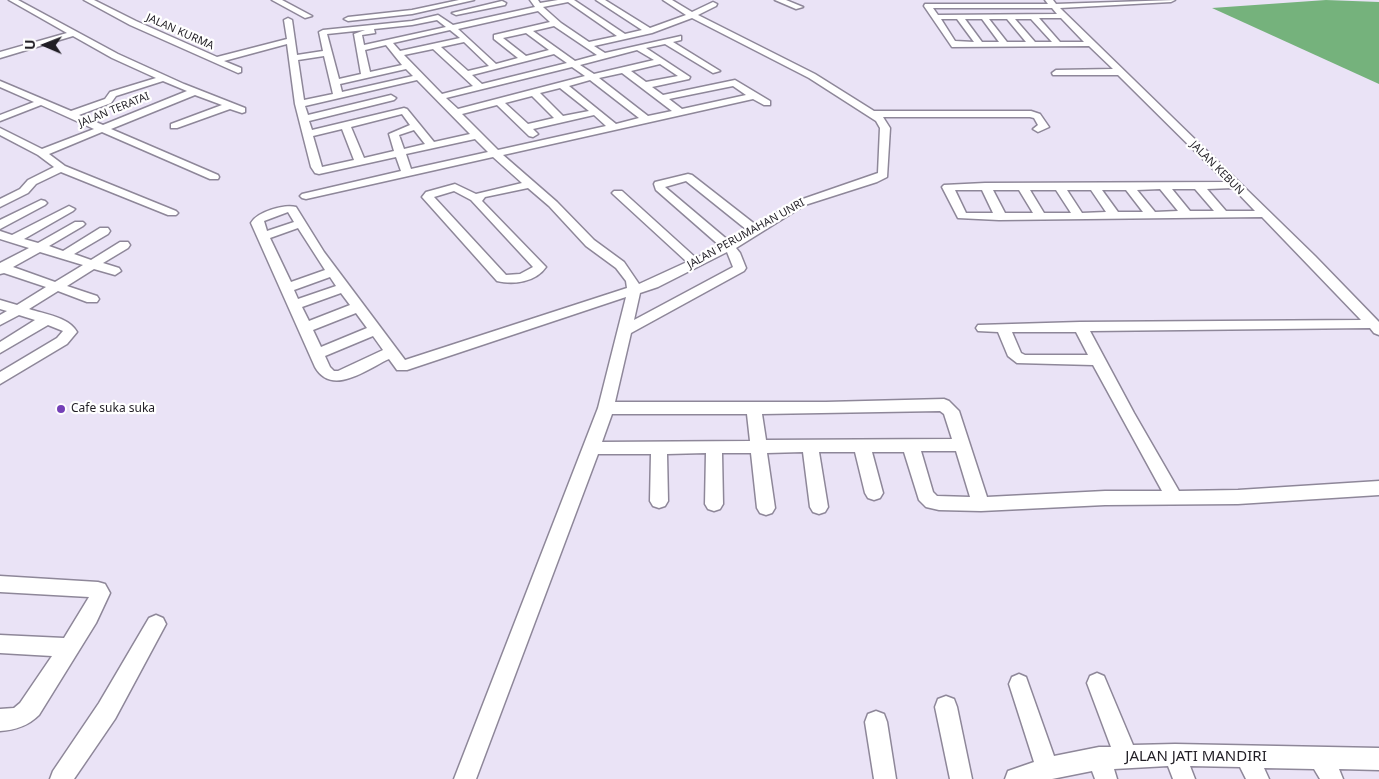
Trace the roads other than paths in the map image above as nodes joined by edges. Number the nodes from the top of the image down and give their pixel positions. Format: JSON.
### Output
{"nodes":[{"id":1,"x":13,"y":0,"type":"edge"},
{"id":2,"x":88,"y":0,"type":"edge"},
{"id":3,"x":276,"y":0,"type":"edge"},
{"id":4,"x":470,"y":0,"type":"edge"},
{"id":5,"x":570,"y":0,"type":"edge"},
{"id":6,"x":600,"y":0,"type":"edge"},
{"id":7,"x":668,"y":0,"type":"edge"},
{"id":8,"x":783,"y":0,"type":"edge"},
{"id":9,"x":1164,"y":0,"type":"edge"},
{"id":10,"x":1171,"y":0,"type":"edge"},
{"id":11,"x":1120,"y":1,"type":"edge"},
{"id":12,"x":1140,"y":1,"type":"edge"},
{"id":13,"x":501,"y":2,"type":"edge"},
{"id":14,"x":1096,"y":2,"type":"edge"},
{"id":15,"x":926,"y":3,"type":"edge"},
{"id":16,"x":1052,"y":3,"type":"edge"},
{"id":17,"x":1074,"y":3,"type":"edge"},
{"id":18,"x":713,"y":4,"type":"dead end"},
{"id":19,"x":537,"y":5,"type":"edge"},
{"id":20,"x":988,"y":6,"type":"junction"},
{"id":21,"x":799,"y":7,"type":"dead end"},
{"id":22,"x":435,"y":8,"type":"junction"},
{"id":23,"x":510,"y":15,"type":"junction"},
{"id":24,"x":308,"y":16,"type":"dead end"},
{"id":25,"x":442,"y":16,"type":"junction"},
{"id":26,"x":693,"y":16,"type":"junction"},
{"id":27,"x":984,"y":16,"type":"junction"},
{"id":28,"x":996,"y":16,"type":"junction"},
{"id":29,"x":1009,"y":16,"type":"junction"},
{"id":30,"x":1033,"y":16,"type":"junction"},
{"id":31,"x":1063,"y":16,"type":"junction"},
{"id":32,"x":936,"y":17,"type":"junction"},
{"id":33,"x":959,"y":17,"type":"junction"},
{"id":34,"x":288,"y":20,"type":"dead end"},
{"id":35,"x":342,"y":20,"type":"dead end"},
{"id":36,"x":556,"y":23,"type":"junction"},
{"id":37,"x":453,"y":28,"type":"junction"},
{"id":38,"x":488,"y":29,"type":"junction"},
{"id":39,"x":526,"y":30,"type":"junction"},
{"id":40,"x":357,"y":31,"type":"junction"},
{"id":41,"x":649,"y":31,"type":"junction"},
{"id":42,"x":73,"y":34,"type":"junction"},
{"id":43,"x":623,"y":36,"type":"junction"},
{"id":44,"x":678,"y":38,"type":"dead end"},
{"id":45,"x":466,"y":39,"type":"junction"},
{"id":46,"x":291,"y":40,"type":"junction"},
{"id":47,"x":666,"y":41,"type":"junction"},
{"id":48,"x":388,"y":42,"type":"junction"},
{"id":49,"x":1033,"y":44,"type":"junction"},
{"id":50,"x":1058,"y":44,"type":"junction"},
{"id":51,"x":1092,"y":44,"type":"junction"},
{"id":52,"x":588,"y":45,"type":"junction"},
{"id":53,"x":980,"y":45,"type":"junction"},
{"id":54,"x":1005,"y":45,"type":"junction"},
{"id":55,"x":435,"y":46,"type":"junction"},
{"id":56,"x":360,"y":48,"type":"junction"},
{"id":57,"x":639,"y":48,"type":"junction"},
{"id":58,"x":555,"y":51,"type":"junction"},
{"id":59,"x":328,"y":53,"type":"junction"},
{"id":60,"x":398,"y":54,"type":"junction"},
{"id":61,"x":0,"y":55,"type":"edge"},
{"id":62,"x":604,"y":56,"type":"junction"},
{"id":63,"x":292,"y":58,"type":"junction"},
{"id":64,"x":524,"y":59,"type":"junction"},
{"id":65,"x":217,"y":60,"type":"junction"},
{"id":66,"x":661,"y":61,"type":"junction"},
{"id":67,"x":573,"y":64,"type":"junction"},
{"id":68,"x":408,"y":66,"type":"junction"},
{"id":69,"x":494,"y":66,"type":"junction"},
{"id":70,"x":238,"y":70,"type":"dead end"},
{"id":71,"x":624,"y":70,"type":"junction"},
{"id":72,"x":716,"y":71,"type":"junction"},
{"id":73,"x":1120,"y":72,"type":"junction"},
{"id":74,"x":1056,"y":73,"type":"dead end"},
{"id":75,"x":466,"y":74,"type":"junction"},
{"id":76,"x":366,"y":75,"type":"junction"},
{"id":77,"x":693,"y":76,"type":"junction"},
{"id":78,"x":419,"y":77,"type":"junction"},
{"id":79,"x":592,"y":77,"type":"junction"},
{"id":80,"x":164,"y":78,"type":"junction"},
{"id":81,"x":336,"y":82,"type":"junction"},
{"id":82,"x":734,"y":83,"type":"junction"},
{"id":83,"x":0,"y":84,"type":"edge"},
{"id":84,"x":562,"y":85,"type":"junction"},
{"id":85,"x":646,"y":85,"type":"junction"},
{"id":86,"x":379,"y":86,"type":"junction"},
{"id":87,"x":480,"y":87,"type":"junction"},
{"id":88,"x":196,"y":91,"type":"junction"},
{"id":89,"x":534,"y":92,"type":"junction"},
{"id":90,"x":338,"y":95,"type":"junction"},
{"id":91,"x":754,"y":96,"type":"junction"},
{"id":92,"x":440,"y":97,"type":"junction"},
{"id":93,"x":391,"y":98,"type":"junction"},
{"id":94,"x":663,"y":98,"type":"junction"},
{"id":95,"x":42,"y":102,"type":"junction"},
{"id":96,"x":499,"y":102,"type":"junction"},
{"id":97,"x":767,"y":103,"type":"dead end"},
{"id":98,"x":300,"y":104,"type":"junction"},
{"id":99,"x":232,"y":105,"type":"junction"},
{"id":100,"x":242,"y":110,"type":"dead end"},
{"id":101,"x":404,"y":111,"type":"junction"},
{"id":102,"x":596,"y":112,"type":"junction"},
{"id":103,"x":680,"y":112,"type":"junction"},
{"id":104,"x":455,"y":113,"type":"junction"},
{"id":105,"x":872,"y":114,"type":"junction"},
{"id":106,"x":70,"y":115,"type":"junction"},
{"id":107,"x":0,"y":118,"type":"edge"},
{"id":108,"x":305,"y":119,"type":"junction"},
{"id":109,"x":646,"y":119,"type":"junction"},
{"id":110,"x":561,"y":120,"type":"junction"},
{"id":111,"x":174,"y":126,"type":"dead end"},
{"id":112,"x":346,"y":126,"type":"junction"},
{"id":113,"x":416,"y":126,"type":"junction"},
{"id":114,"x":614,"y":127,"type":"junction"},
{"id":115,"x":527,"y":128,"type":"junction"},
{"id":116,"x":1038,"y":128,"type":"dead end"},
{"id":117,"x":102,"y":129,"type":"junction"},
{"id":118,"x":2,"y":134,"type":"edge"},
{"id":119,"x":309,"y":134,"type":"junction"},
{"id":120,"x":478,"y":135,"type":"junction"},
{"id":121,"x":541,"y":143,"type":"junction"},
{"id":122,"x":432,"y":146,"type":"junction"},
{"id":123,"x":42,"y":153,"type":"junction"},
{"id":124,"x":496,"y":153,"type":"junction"},
{"id":125,"x":399,"y":154,"type":"junction"},
{"id":126,"x":360,"y":162,"type":"junction"},
{"id":127,"x":61,"y":168,"type":"junction"},
{"id":128,"x":407,"y":173,"type":"junction"},
{"id":129,"x":214,"y":177,"type":"dead end"},
{"id":130,"x":530,"y":184,"type":"junction"},
{"id":131,"x":1235,"y":185,"type":"junction"},
{"id":132,"x":985,"y":186,"type":"junction"},
{"id":133,"x":1059,"y":186,"type":"junction"},
{"id":134,"x":1094,"y":186,"type":"junction"},
{"id":135,"x":1130,"y":186,"type":"junction"},
{"id":136,"x":1198,"y":186,"type":"junction"},
{"id":137,"x":1023,"y":187,"type":"junction"},
{"id":138,"x":1164,"y":187,"type":"junction"},
{"id":139,"x":618,"y":193,"type":"dead end"},
{"id":140,"x":306,"y":196,"type":"dead end"},
{"id":141,"x":477,"y":199,"type":"junction"},
{"id":142,"x":42,"y":203,"type":"dead end"},
{"id":143,"x":0,"y":204,"type":"edge"},
{"id":144,"x":69,"y":209,"type":"dead end"},
{"id":145,"x":172,"y":213,"type":"dead end"},
{"id":146,"x":1186,"y":214,"type":"junction"},
{"id":147,"x":1224,"y":214,"type":"junction"},
{"id":148,"x":1264,"y":214,"type":"junction"},
{"id":149,"x":1078,"y":215,"type":"junction"},
{"id":150,"x":1114,"y":215,"type":"junction"},
{"id":151,"x":1151,"y":215,"type":"junction"},
{"id":152,"x":1001,"y":216,"type":"junction"},
{"id":153,"x":1040,"y":216,"type":"junction"},
{"id":154,"x":79,"y":224,"type":"dead end"},
{"id":155,"x":0,"y":225,"type":"edge"},
{"id":156,"x":754,"y":230,"type":"junction"},
{"id":157,"x":104,"y":231,"type":"dead end"},
{"id":158,"x":0,"y":235,"type":"edge"},
{"id":159,"x":14,"y":238,"type":"junction"},
{"id":160,"x":124,"y":245,"type":"dead end"},
{"id":161,"x":39,"y":247,"type":"junction"},
{"id":162,"x":728,"y":247,"type":"junction"},
{"id":163,"x":64,"y":254,"type":"junction"},
{"id":164,"x":94,"y":263,"type":"junction"},
{"id":165,"x":695,"y":263,"type":"junction"},
{"id":166,"x":1,"y":268,"type":"edge"},
{"id":167,"x":115,"y":271,"type":"dead end"},
{"id":168,"x":333,"y":272,"type":"junction"},
{"id":169,"x":57,"y":286,"type":"junction"},
{"id":170,"x":344,"y":287,"type":"junction"},
{"id":171,"x":286,"y":288,"type":"junction"},
{"id":172,"x":634,"y":291,"type":"junction"},
{"id":173,"x":92,"y":299,"type":"dead end"},
{"id":174,"x":0,"y":304,"type":"edge"},
{"id":175,"x":294,"y":305,"type":"junction"},
{"id":176,"x":358,"y":307,"type":"junction"},
{"id":177,"x":18,"y":310,"type":"junction"},
{"id":178,"x":46,"y":320,"type":"junction"},
{"id":179,"x":0,"y":321,"type":"edge"},
{"id":180,"x":1080,"y":326,"type":"junction"},
{"id":181,"x":1376,"y":327,"type":"edge"},
{"id":182,"x":305,"y":328,"type":"junction"},
{"id":183,"x":983,"y":328,"type":"dead end"},
{"id":184,"x":1003,"y":328,"type":"junction"},
{"id":185,"x":376,"y":330,"type":"junction"},
{"id":186,"x":624,"y":331,"type":"junction"},
{"id":187,"x":0,"y":348,"type":"edge"},
{"id":188,"x":392,"y":352,"type":"junction"},
{"id":189,"x":318,"y":354,"type":"junction"},
{"id":190,"x":1097,"y":360,"type":"junction"},
{"id":191,"x":361,"y":366,"type":"junction"},
{"id":192,"x":402,"y":366,"type":"junction"},
{"id":193,"x":0,"y":379,"type":"edge"},
{"id":194,"x":606,"y":408,"type":"junction"},
{"id":195,"x":754,"y":408,"type":"junction"},
{"id":196,"x":963,"y":444,"type":"junction"},
{"id":197,"x":810,"y":446,"type":"junction"},
{"id":198,"x":862,"y":446,"type":"junction"},
{"id":199,"x":911,"y":446,"type":"junction"},
{"id":200,"x":760,"y":447,"type":"junction"},
{"id":201,"x":592,"y":448,"type":"junction"},
{"id":202,"x":659,"y":448,"type":"junction"},
{"id":203,"x":714,"y":448,"type":"junction"},
{"id":204,"x":1379,"y":488,"type":"edge"},
{"id":205,"x":874,"y":494,"type":"dead end"},
{"id":206,"x":1174,"y":497,"type":"junction"},
{"id":207,"x":659,"y":501,"type":"dead end"},
{"id":208,"x":714,"y":504,"type":"dead end"},
{"id":209,"x":981,"y":504,"type":"junction"},
{"id":210,"x":819,"y":507,"type":"dead end"},
{"id":211,"x":766,"y":508,"type":"dead end"},
{"id":212,"x":0,"y":584,"type":"edge"},
{"id":213,"x":156,"y":624,"type":"dead end"},
{"id":214,"x":0,"y":644,"type":"edge"},
{"id":215,"x":69,"y":648,"type":"junction"},
{"id":216,"x":1097,"y":683,"type":"dead end"},
{"id":217,"x":1019,"y":684,"type":"dead end"},
{"id":218,"x":946,"y":707,"type":"dead end"},
{"id":219,"x":0,"y":720,"type":"edge"},
{"id":220,"x":876,"y":722,"type":"dead end"},
{"id":221,"x":1175,"y":755,"type":"junction"},
{"id":222,"x":1126,"y":756,"type":"junction"},
{"id":223,"x":1247,"y":757,"type":"junction"},
{"id":224,"x":1320,"y":758,"type":"junction"},
{"id":225,"x":1379,"y":759,"type":"edge"},
{"id":226,"x":1103,"y":769,"type":"edge"},
{"id":227,"x":1030,"y":775,"type":"edge"},
{"id":228,"x":62,"y":779,"type":"edge"},
{"id":229,"x":465,"y":779,"type":"edge"},
{"id":230,"x":885,"y":779,"type":"edge"},
{"id":231,"x":960,"y":779,"type":"edge"},
{"id":232,"x":1184,"y":779,"type":"edge"},
{"id":233,"x":1258,"y":779,"type":"edge"},
{"id":234,"x":1332,"y":779,"type":"edge"}],
"edges":[{"from":1,"to":42,"type":"street"},
{"from":2,"to":65,"type":"street","name":"JALAN KURMA"},
{"from":3,"to":24,"type":"street"},
{"from":4,"to":22,"type":"street"},
{"from":5,"to":19,"type":"street"},
{"from":5,"to":43,"type":"street"},
{"from":6,"to":41,"type":"street"},
{"from":7,"to":26,"type":"street","name":"JALAN PERUMAHAN UNRI"},
{"from":8,"to":21,"type":"street"},
{"from":9,"to":10,"type":"street"},
{"from":9,"to":12,"type":"street"},
{"from":11,"to":12,"type":"street"},
{"from":11,"to":14,"type":"street"},
{"from":13,"to":23,"type":"street"},
{"from":13,"to":25,"type":"street"},
{"from":14,"to":17,"type":"street"},
{"from":15,"to":20,"type":"street"},
{"from":15,"to":32,"type":"street"},
{"from":16,"to":17,"type":"street"},
{"from":16,"to":20,"type":"street"},
{"from":16,"to":31,"type":"street","name":"JALAN KEBUN"},
{"from":18,"to":26,"type":"street"},
{"from":19,"to":23,"type":"street"},
{"from":19,"to":36,"type":"street"},
{"from":20,"to":28,"type":"street"},
{"from":22,"to":25,"type":"street"},
{"from":22,"to":35,"type":"street"},
{"from":23,"to":38,"type":"street"},
{"from":25,"to":37,"type":"street"},
{"from":25,"to":40,"type":"street"},
{"from":26,"to":41,"type":"street"},
{"from":26,"to":105,"type":"street","name":"JALAN PERUMAHAN UNRI"},
{"from":27,"to":28,"type":"street"},
{"from":27,"to":33,"type":"street"},
{"from":27,"to":54,"type":"street"},
{"from":28,"to":29,"type":"street"},
{"from":29,"to":30,"type":"street"},
{"from":29,"to":49,"type":"street"},
{"from":30,"to":31,"type":"street"},
{"from":30,"to":50,"type":"street"},
{"from":31,"to":51,"type":"street","name":"JALAN KEBUN"},
{"from":32,"to":33,"type":"street"},
{"from":32,"to":53,"type":"street"},
{"from":33,"to":53,"type":"street"},
{"from":34,"to":46,"type":"street"},
{"from":36,"to":39,"type":"street"},
{"from":36,"to":52,"type":"street"},
{"from":37,"to":38,"type":"street"},
{"from":37,"to":45,"type":"street"},
{"from":37,"to":48,"type":"street"},
{"from":38,"to":39,"type":"street"},
{"from":38,"to":64,"type":"street"},
{"from":39,"to":58,"type":"street"},
{"from":40,"to":56,"type":"street"},
{"from":40,"to":59,"type":"street"},
{"from":41,"to":43,"type":"street"},
{"from":42,"to":61,"type":"street"},
{"from":42,"to":80,"type":"street"},
{"from":43,"to":52,"type":"street"},
{"from":44,"to":47,"type":"street"},
{"from":45,"to":55,"type":"street"},
{"from":45,"to":69,"type":"street"},
{"from":46,"to":63,"type":"street"},
{"from":46,"to":65,"type":"street"},
{"from":47,"to":57,"type":"street"},
{"from":47,"to":72,"type":"street"},
{"from":48,"to":56,"type":"street"},
{"from":48,"to":60,"type":"street"},
{"from":49,"to":50,"type":"street"},
{"from":49,"to":54,"type":"street"},
{"from":50,"to":51,"type":"street"},
{"from":51,"to":73,"type":"street","name":"JALAN KEBUN"},
{"from":52,"to":62,"type":"street"},
{"from":53,"to":54,"type":"street"},
{"from":55,"to":60,"type":"street"},
{"from":55,"to":75,"type":"street"},
{"from":56,"to":76,"type":"street"},
{"from":57,"to":62,"type":"street"},
{"from":57,"to":66,"type":"street"},
{"from":58,"to":64,"type":"street"},
{"from":58,"to":67,"type":"street"},
{"from":59,"to":63,"type":"street"},
{"from":59,"to":81,"type":"street"},
{"from":60,"to":68,"type":"street"},
{"from":62,"to":67,"type":"street"},
{"from":63,"to":98,"type":"street"},
{"from":64,"to":69,"type":"street"},
{"from":65,"to":70,"type":"street","name":"JALAN KURMA"},
{"from":66,"to":71,"type":"street"},
{"from":66,"to":77,"type":"street"},
{"from":67,"to":79,"type":"street"},
{"from":67,"to":87,"type":"street"},
{"from":68,"to":76,"type":"street"},
{"from":68,"to":78,"type":"street"},
{"from":69,"to":75,"type":"street"},
{"from":71,"to":79,"type":"street"},
{"from":71,"to":85,"type":"street"},
{"from":72,"to":77,"type":"street"},
{"from":72,"to":82,"type":"street"},
{"from":73,"to":74,"type":"street"},
{"from":73,"to":131,"type":"street","name":"JALAN KEBUN"},
{"from":75,"to":87,"type":"street"},
{"from":76,"to":81,"type":"street"},
{"from":77,"to":85,"type":"street"},
{"from":78,"to":86,"type":"street"},
{"from":78,"to":92,"type":"street"},
{"from":79,"to":84,"type":"street"},
{"from":79,"to":109,"type":"street"},
{"from":80,"to":88,"type":"street"},
{"from":80,"to":106,"type":"street"},
{"from":81,"to":90,"type":"street"},
{"from":82,"to":91,"type":"street"},
{"from":82,"to":94,"type":"street"},
{"from":83,"to":95,"type":"street"},
{"from":84,"to":89,"type":"street"},
{"from":84,"to":102,"type":"street"},
{"from":85,"to":94,"type":"street"},
{"from":86,"to":90,"type":"street"},
{"from":86,"to":93,"type":"street"},
{"from":87,"to":92,"type":"street"},
{"from":88,"to":99,"type":"street"},
{"from":88,"to":117,"type":"street","name":"JALAN TERATAI"},
{"from":89,"to":96,"type":"street"},
{"from":89,"to":110,"type":"street"},
{"from":90,"to":98,"type":"street"},
{"from":91,"to":97,"type":"street"},
{"from":91,"to":103,"type":"street"},
{"from":92,"to":104,"type":"street"},
{"from":93,"to":101,"type":"street"},
{"from":93,"to":108,"type":"street"},
{"from":94,"to":103,"type":"street"},
{"from":95,"to":106,"type":"street"},
{"from":95,"to":107,"type":"street"},
{"from":96,"to":104,"type":"street"},
{"from":96,"to":115,"type":"street"},
{"from":98,"to":108,"type":"street"},
{"from":99,"to":100,"type":"street"},
{"from":99,"to":111,"type":"street"},
{"from":101,"to":112,"type":"street"},
{"from":101,"to":113,"type":"street"},
{"from":102,"to":110,"type":"street"},
{"from":102,"to":114,"type":"street"},
{"from":103,"to":109,"type":"street"},
{"from":104,"to":120,"type":"street"},
{"from":105,"to":116,"type":"street"},
{"from":105,"to":156,"type":"street","name":"JALAN PERUMAHAN UNRI"},
{"from":106,"to":117,"type":"street"},
{"from":108,"to":119,"type":"street"},
{"from":109,"to":114,"type":"street"},
{"from":110,"to":115,"type":"street"},
{"from":112,"to":119,"type":"street"},
{"from":112,"to":126,"type":"street"},
{"from":113,"to":122,"type":"street"},
{"from":113,"to":125,"type":"street"},
{"from":114,"to":121,"type":"street"},
{"from":115,"to":121,"type":"street"},
{"from":117,"to":123,"type":"street","name":"JALAN TERATAI"},
{"from":117,"to":129,"type":"street"},
{"from":118,"to":123,"type":"street"},
{"from":119,"to":126,"type":"street"},
{"from":120,"to":122,"type":"street"},
{"from":120,"to":124,"type":"street"},
{"from":121,"to":124,"type":"street"},
{"from":122,"to":125,"type":"street"},
{"from":123,"to":127,"type":"street"},
{"from":124,"to":128,"type":"street"},
{"from":124,"to":130,"type":"street"},
{"from":125,"to":126,"type":"street"},
{"from":125,"to":128,"type":"street"},
{"from":127,"to":143,"type":"street"},
{"from":127,"to":145,"type":"street"},
{"from":128,"to":140,"type":"street"},
{"from":130,"to":141,"type":"street"},
{"from":130,"to":172,"type":"street"},
{"from":131,"to":136,"type":"street"},
{"from":131,"to":148,"type":"street","name":"JALAN KEBUN"},
{"from":132,"to":137,"type":"street"},
{"from":132,"to":152,"type":"street"},
{"from":132,"to":152,"type":"street"},
{"from":133,"to":134,"type":"street"},
{"from":133,"to":137,"type":"street"},
{"from":133,"to":149,"type":"street"},
{"from":134,"to":135,"type":"street"},
{"from":134,"to":150,"type":"street"},
{"from":135,"to":138,"type":"street"},
{"from":135,"to":151,"type":"street"},
{"from":136,"to":138,"type":"street"},
{"from":136,"to":147,"type":"street"},
{"from":137,"to":153,"type":"street"},
{"from":138,"to":146,"type":"street"},
{"from":139,"to":165,"type":"street"},
{"from":141,"to":141,"type":"street"},
{"from":142,"to":155,"type":"street"},
{"from":144,"to":159,"type":"street"},
{"from":146,"to":147,"type":"street"},
{"from":146,"to":151,"type":"street"},
{"from":147,"to":148,"type":"street"},
{"from":148,"to":181,"type":"street","name":"JALAN KEBUN"},
{"from":149,"to":150,"type":"street"},
{"from":149,"to":153,"type":"street"},
{"from":150,"to":151,"type":"street"},
{"from":152,"to":153,"type":"street"},
{"from":154,"to":161,"type":"street"},
{"from":156,"to":162,"type":"street","name":"JALAN PERUMAHAN UNRI"},
{"from":156,"to":162,"type":"street"},
{"from":157,"to":163,"type":"street"},
{"from":158,"to":159,"type":"street"},
{"from":159,"to":161,"type":"street"},
{"from":160,"to":164,"type":"street"},
{"from":161,"to":163,"type":"street"},
{"from":161,"to":166,"type":"street"},
{"from":162,"to":165,"type":"street","name":"JALAN PERUMAHAN UNRI"},
{"from":162,"to":186,"type":"street"},
{"from":163,"to":164,"type":"street"},
{"from":164,"to":167,"type":"street"},
{"from":164,"to":169,"type":"street"},
{"from":165,"to":172,"type":"street","name":"JALAN PERUMAHAN UNRI"},
{"from":166,"to":169,"type":"street"},
{"from":168,"to":170,"type":"street"},
{"from":168,"to":171,"type":"street"},
{"from":168,"to":171,"type":"street"},
{"from":169,"to":173,"type":"street"},
{"from":169,"to":177,"type":"street"},
{"from":170,"to":175,"type":"street"},
{"from":170,"to":176,"type":"street"},
{"from":171,"to":175,"type":"street"},
{"from":172,"to":186,"type":"street"},
{"from":172,"to":192,"type":"street","name":"JALAN PERUMAHAN UNRI"},
{"from":174,"to":177,"type":"street"},
{"from":175,"to":182,"type":"street"},
{"from":176,"to":182,"type":"street"},
{"from":176,"to":185,"type":"street"},
{"from":177,"to":178,"type":"street"},
{"from":177,"to":179,"type":"street"},
{"from":178,"to":187,"type":"street"},
{"from":178,"to":193,"type":"street"},
{"from":180,"to":181,"type":"street"},
{"from":180,"to":184,"type":"street"},
{"from":180,"to":190,"type":"street"},
{"from":182,"to":189,"type":"street"},
{"from":183,"to":184,"type":"street"},
{"from":184,"to":190,"type":"street"},
{"from":185,"to":188,"type":"street"},
{"from":185,"to":189,"type":"street"},
{"from":186,"to":194,"type":"street"},
{"from":188,"to":191,"type":"street"},
{"from":188,"to":192,"type":"street"},
{"from":189,"to":191,"type":"street"},
{"from":190,"to":206,"type":"street"},
{"from":191,"to":192,"type":"street","name":"JALAN PERUMAHAN UNRI"},
{"from":194,"to":195,"type":"street"},
{"from":194,"to":201,"type":"street"},
{"from":195,"to":196,"type":"street"},
{"from":195,"to":200,"type":"street"},
{"from":196,"to":199,"type":"street"},
{"from":196,"to":209,"type":"street"},
{"from":197,"to":198,"type":"street"},
{"from":197,"to":200,"type":"street"},
{"from":197,"to":210,"type":"street"},
{"from":198,"to":199,"type":"street"},
{"from":198,"to":205,"type":"street"},
{"from":199,"to":209,"type":"street"},
{"from":200,"to":203,"type":"street"},
{"from":200,"to":211,"type":"street"},
{"from":201,"to":202,"type":"street"},
{"from":201,"to":229,"type":"street"},
{"from":202,"to":203,"type":"street"},
{"from":202,"to":207,"type":"street"},
{"from":203,"to":208,"type":"street"},
{"from":204,"to":206,"type":"street"},
{"from":206,"to":209,"type":"street"},
{"from":212,"to":215,"type":"street"},
{"from":213,"to":228,"type":"street"},
{"from":214,"to":215,"type":"street"},
{"from":215,"to":219,"type":"street"},
{"from":216,"to":222,"type":"street"},
{"from":217,"to":227,"type":"street"},
{"from":218,"to":231,"type":"street"},
{"from":220,"to":230,"type":"street"},
{"from":221,"to":222,"type":"street","name":"JALAN JATI MANDIRI"},
{"from":221,"to":223,"type":"street","name":"JALAN JATI MANDIRI"},
{"from":221,"to":232,"type":"street"},
{"from":222,"to":226,"type":"street","name":"JALAN JATI MANDIRI"},
{"from":223,"to":224,"type":"street","name":"JALAN JATI MANDIRI"},
{"from":223,"to":233,"type":"street"},
{"from":224,"to":225,"type":"street","name":"JALAN JATI MANDIRI"},
{"from":224,"to":234,"type":"street"},
{"from":226,"to":227,"type":"street","name":"JALAN JATI MANDIRI"}]}
